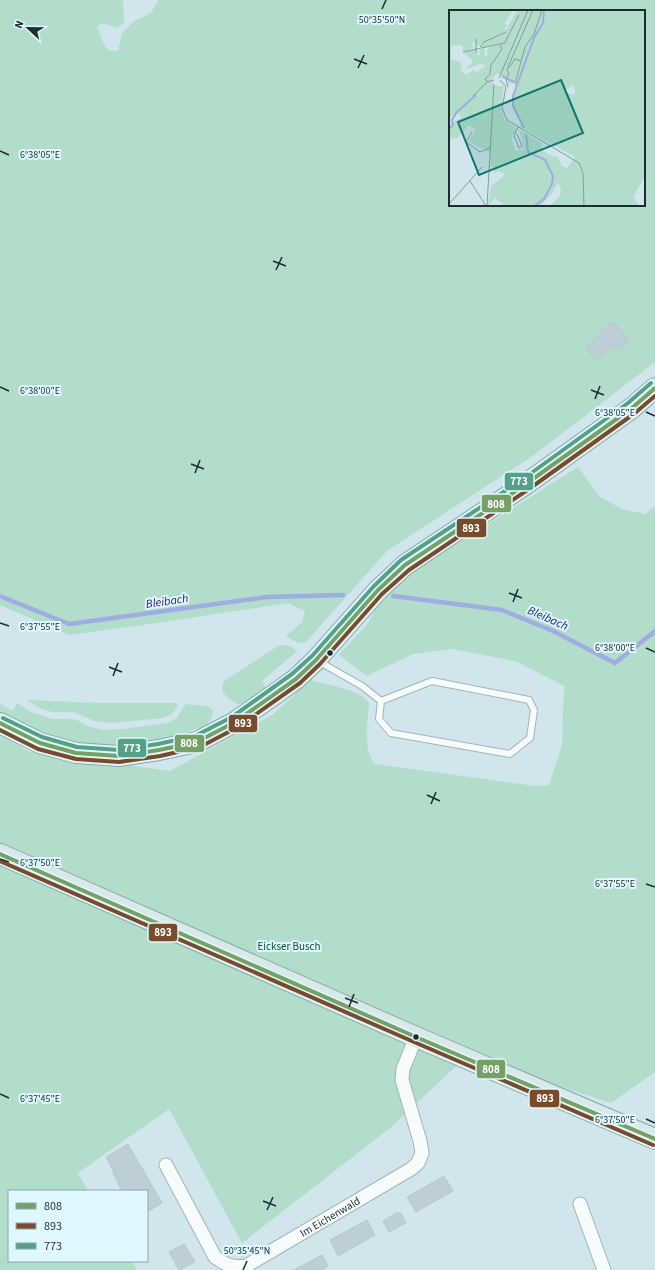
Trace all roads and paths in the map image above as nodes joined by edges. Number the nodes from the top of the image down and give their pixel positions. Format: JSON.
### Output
{"nodes":[{"id":1,"x":655,"y":388,"type":"edge"},
{"id":2,"x":316,"y":660,"type":"junction"},
{"id":3,"x":381,"y":701,"type":"junction"},
{"id":4,"x":0,"y":723,"type":"edge"},
{"id":5,"x":0,"y":854,"type":"edge"},
{"id":6,"x":416,"y":1037,"type":"junction"},
{"id":7,"x":655,"y":1139,"type":"edge"},
{"id":8,"x":166,"y":1165,"type":"dead end"},
{"id":9,"x":580,"y":1204,"type":"dead end"},
{"id":10,"x":604,"y":1270,"type":"edge"}],
"edges":[{"from":1,"to":2,"type":"main road"},
{"from":2,"to":3,"type":"lane"},
{"from":2,"to":4,"type":"main road"},
{"from":3,"to":3,"type":"lane"},
{"from":5,"to":6,"type":"main road"},
{"from":6,"to":7,"type":"main road"},
{"from":6,"to":8,"type":"street","name":"Im Eichenwald"},
{"from":9,"to":10,"type":"street"}]}
